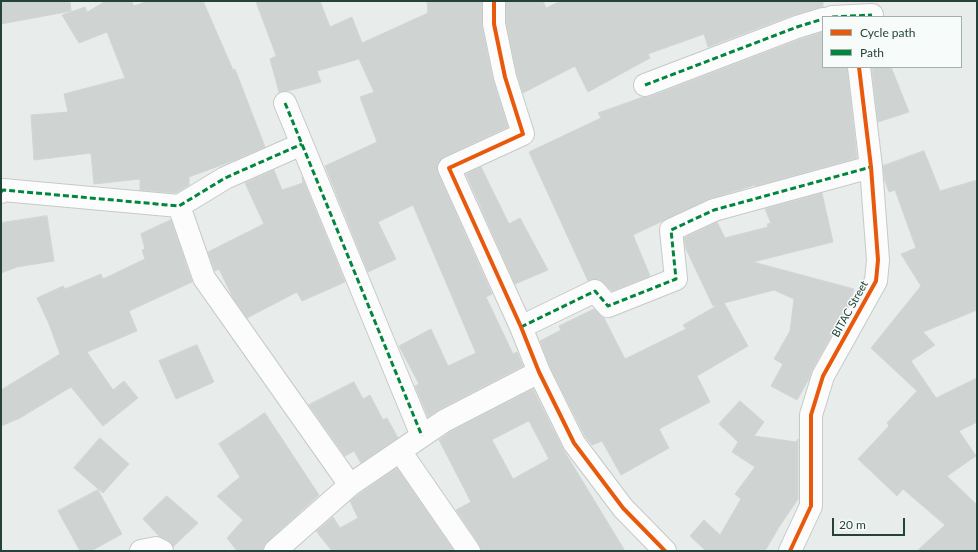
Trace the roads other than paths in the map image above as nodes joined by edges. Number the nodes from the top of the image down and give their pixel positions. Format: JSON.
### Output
{"nodes":[{"id":1,"x":496,"y":2,"type":"edge"},
{"id":2,"x":876,"y":11,"type":"edge"},
{"id":3,"x":839,"y":16,"type":"edge"},
{"id":4,"x":822,"y":19,"type":"edge"},
{"id":5,"x":859,"y":68,"type":"edge"},
{"id":6,"x":645,"y":85,"type":"dead end"},
{"id":7,"x":285,"y":103,"type":"dead end"},
{"id":8,"x":302,"y":144,"type":"junction"},
{"id":9,"x":871,"y":167,"type":"junction"},
{"id":10,"x":1,"y":192,"type":"edge"},
{"id":11,"x":179,"y":206,"type":"junction"},
{"id":12,"x":521,"y":327,"type":"junction"},
{"id":13,"x":539,"y":372,"type":"junction"},
{"id":14,"x":422,"y":436,"type":"junction"},
{"id":15,"x":400,"y":451,"type":"junction"},
{"id":16,"x":350,"y":485,"type":"junction"},
{"id":17,"x":141,"y":551,"type":"edge"},
{"id":18,"x":162,"y":551,"type":"edge"},
{"id":19,"x":275,"y":551,"type":"edge"},
{"id":20,"x":470,"y":551,"type":"edge"},
{"id":21,"x":665,"y":551,"type":"edge"},
{"id":22,"x":790,"y":551,"type":"edge"}],
"edges":[{"from":1,"to":12,"type":"street"},
{"from":2,"to":3,"type":"street"},
{"from":4,"to":6,"type":"street"},
{"from":5,"to":9,"type":"street","name":"BITAC Street"},
{"from":7,"to":8,"type":"street"},
{"from":8,"to":11,"type":"street"},
{"from":8,"to":14,"type":"street"},
{"from":9,"to":12,"type":"street"},
{"from":9,"to":22,"type":"street","name":"BITAC Street"},
{"from":10,"to":11,"type":"street"},
{"from":11,"to":16,"type":"street"},
{"from":12,"to":13,"type":"street"},
{"from":13,"to":14,"type":"street"},
{"from":13,"to":21,"type":"street"},
{"from":14,"to":15,"type":"street"},
{"from":15,"to":16,"type":"street"},
{"from":15,"to":20,"type":"street"},
{"from":16,"to":19,"type":"street"},
{"from":17,"to":18,"type":"street"}]}
